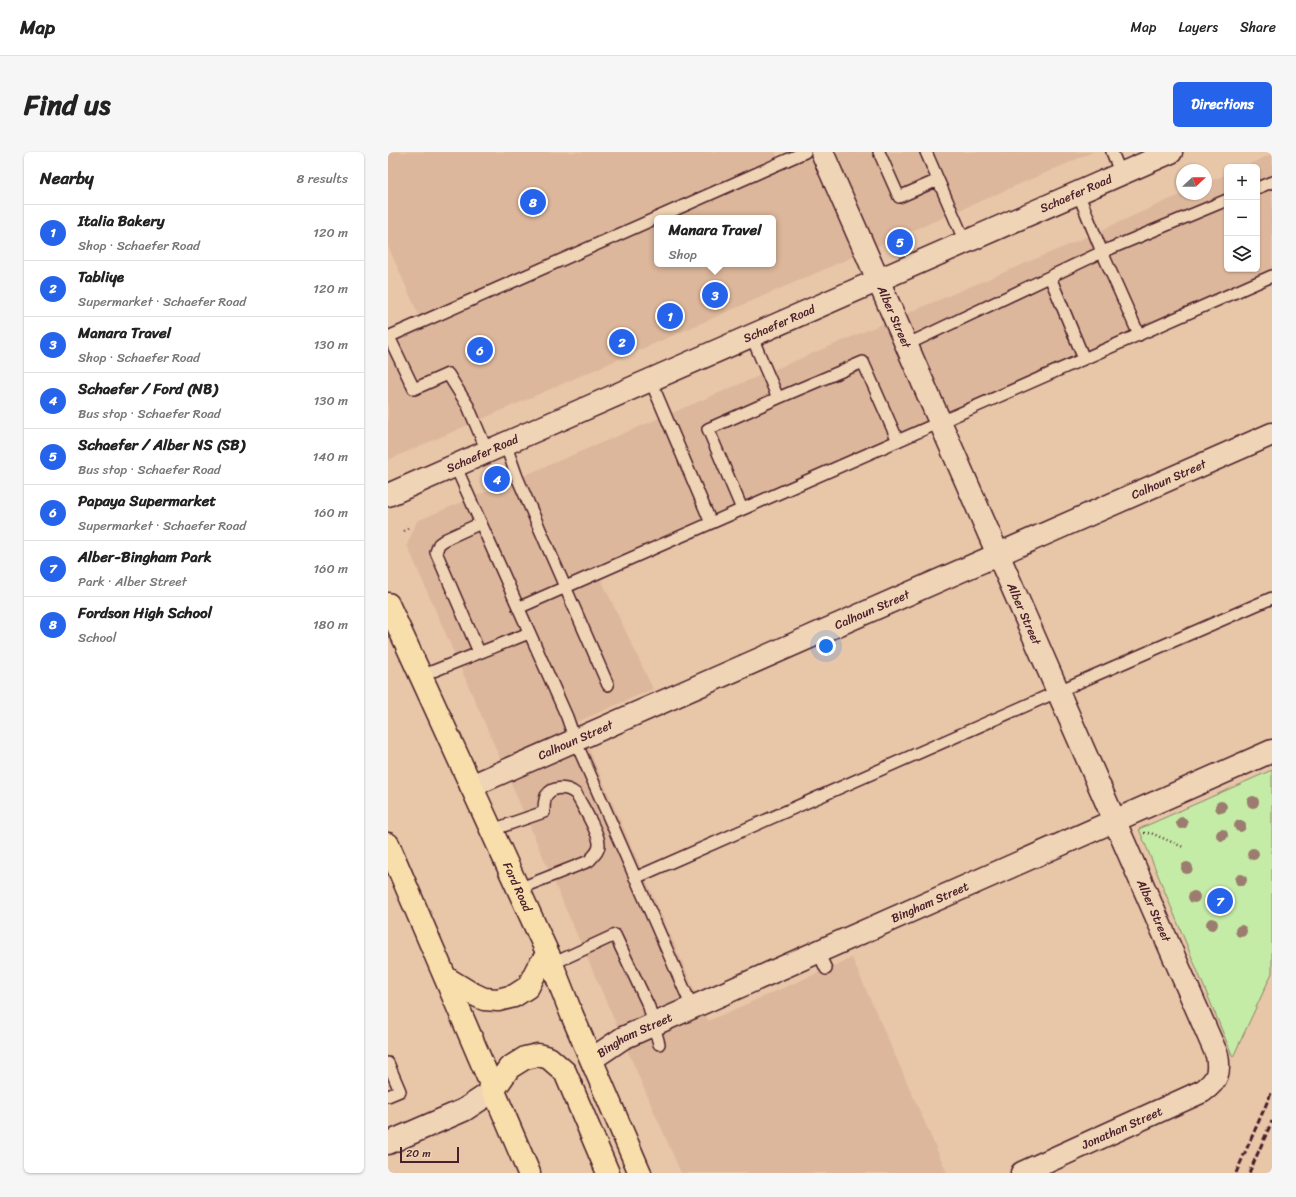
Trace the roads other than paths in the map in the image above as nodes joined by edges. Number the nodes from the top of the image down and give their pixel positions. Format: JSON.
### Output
{"nodes":[{"id":1,"x":805,"y":152,"type":"edge"},
{"id":2,"x":822,"y":152,"type":"edge"},
{"id":3,"x":880,"y":152,"type":"edge"},
{"id":4,"x":926,"y":152,"type":"edge"},
{"id":5,"x":1112,"y":152,"type":"edge"},
{"id":6,"x":1171,"y":152,"type":"edge"},
{"id":7,"x":1121,"y":174,"type":"junction"},
{"id":8,"x":938,"y":180,"type":"junction"},
{"id":9,"x":1272,"y":182,"type":"edge"},
{"id":10,"x":1260,"y":187,"type":"edge"},
{"id":11,"x":1078,"y":193,"type":"junction"},
{"id":12,"x":1224,"y":201,"type":"edge"},
{"id":13,"x":663,"y":215,"type":"edge"},
{"id":14,"x":654,"y":219,"type":"edge"},
{"id":15,"x":965,"y":242,"type":"junction"},
{"id":16,"x":1102,"y":252,"type":"junction"},
{"id":17,"x":1272,"y":276,"type":"edge"},
{"id":18,"x":1050,"y":277,"type":"junction"},
{"id":19,"x":877,"y":280,"type":"junction"},
{"id":20,"x":751,"y":335,"type":"junction"},
{"id":21,"x":1139,"y":335,"type":"junction"},
{"id":22,"x":388,"y":337,"type":"edge"},
{"id":23,"x":906,"y":345,"type":"junction"},
{"id":24,"x":1084,"y":359,"type":"junction"},
{"id":25,"x":650,"y":379,"type":"junction"},
{"id":26,"x":778,"y":398,"type":"junction"},
{"id":27,"x":940,"y":422,"type":"junction"},
{"id":28,"x":1272,"y":434,"type":"edge"},
{"id":29,"x":898,"y":441,"type":"junction"},
{"id":30,"x":496,"y":447,"type":"junction"},
{"id":31,"x":455,"y":465,"type":"junction"},
{"id":32,"x":388,"y":495,"type":"edge"},
{"id":33,"x":742,"y":509,"type":"junction"},
{"id":34,"x":481,"y":523,"type":"junction"},
{"id":35,"x":711,"y":523,"type":"junction"},
{"id":36,"x":998,"y":554,"type":"junction"},
{"id":37,"x":565,"y":587,"type":"junction"},
{"id":38,"x":1272,"y":598,"type":"edge"},
{"id":39,"x":388,"y":604,"type":"edge"},
{"id":40,"x":518,"y":608,"type":"junction"},
{"id":41,"x":529,"y":633,"type":"junction"},
{"id":42,"x":479,"y":652,"type":"junction"},
{"id":43,"x":421,"y":676,"type":"junction"},
{"id":44,"x":608,"y":685,"type":"dead end"},
{"id":45,"x":1058,"y":691,"type":"junction"},
{"id":46,"x":575,"y":740,"type":"junction"},
{"id":47,"x":1272,"y":751,"type":"edge"},
{"id":48,"x":472,"y":786,"type":"junction"},
{"id":49,"x":1115,"y":820,"type":"junction"},
{"id":50,"x":492,"y":830,"type":"junction"},
{"id":51,"x":388,"y":844,"type":"edge"},
{"id":52,"x":636,"y":878,"type":"junction"},
{"id":53,"x":518,"y":889,"type":"junction"},
{"id":54,"x":550,"y":959,"type":"junction"},
{"id":55,"x":446,"y":978,"type":"junction"},
{"id":56,"x":692,"y":1007,"type":"junction"},
{"id":57,"x":656,"y":1034,"type":"junction"},
{"id":58,"x":592,"y":1059,"type":"junction"},
{"id":59,"x":388,"y":1063,"type":"edge"},
{"id":60,"x":1217,"y":1076,"type":"joint"},
{"id":61,"x":493,"y":1091,"type":"junction"},
{"id":62,"x":388,"y":1096,"type":"edge"},
{"id":63,"x":389,"y":1138,"type":"edge"},
{"id":64,"x":529,"y":1173,"type":"edge"},
{"id":65,"x":608,"y":1173,"type":"edge"},
{"id":66,"x":640,"y":1173,"type":"edge"},
{"id":67,"x":1022,"y":1173,"type":"edge"}],
"edges":[{"from":1,"to":13,"type":"lane"},
{"from":2,"to":19,"type":"street","name":"Alber Street"},
{"from":3,"to":8,"type":"lane"},
{"from":4,"to":8,"type":"lane"},
{"from":5,"to":7,"type":"lane"},
{"from":6,"to":7,"type":"street","name":"Schaefer Road"},
{"from":7,"to":11,"type":"street","name":"Schaefer Road"},
{"from":8,"to":15,"type":"lane"},
{"from":9,"to":10,"type":"lane"},
{"from":11,"to":15,"type":"street","name":"Schaefer Road"},
{"from":11,"to":16,"type":"lane"},
{"from":12,"to":16,"type":"lane"},
{"from":14,"to":22,"type":"lane"},
{"from":15,"to":19,"type":"street","name":"Schaefer Road"},
{"from":16,"to":18,"type":"lane"},
{"from":16,"to":21,"type":"lane"},
{"from":17,"to":21,"type":"lane"},
{"from":18,"to":23,"type":"lane"},
{"from":18,"to":24,"type":"lane"},
{"from":19,"to":20,"type":"street","name":"Schaefer Road"},
{"from":19,"to":23,"type":"street","name":"Alber Street"},
{"from":20,"to":25,"type":"street","name":"Schaefer Road"},
{"from":20,"to":26,"type":"lane"},
{"from":21,"to":24,"type":"lane"},
{"from":22,"to":30,"type":"lane"},
{"from":23,"to":27,"type":"street","name":"Alber Street"},
{"from":24,"to":27,"type":"lane"},
{"from":25,"to":30,"type":"street","name":"Schaefer Road"},
{"from":25,"to":35,"type":"lane"},
{"from":26,"to":29,"type":"lane"},
{"from":26,"to":33,"type":"lane"},
{"from":27,"to":29,"type":"lane"},
{"from":27,"to":36,"type":"street","name":"Alber Street"},
{"from":28,"to":36,"type":"street","name":"Calhoun Street"},
{"from":29,"to":33,"type":"lane"},
{"from":30,"to":31,"type":"street","name":"Schaefer Road"},
{"from":30,"to":37,"type":"lane"},
{"from":31,"to":32,"type":"street","name":"Schaefer Road"},
{"from":31,"to":34,"type":"lane"},
{"from":33,"to":35,"type":"lane"},
{"from":34,"to":40,"type":"lane"},
{"from":34,"to":42,"type":"lane"},
{"from":35,"to":37,"type":"lane"},
{"from":36,"to":45,"type":"street","name":"Alber Street"},
{"from":36,"to":46,"type":"street","name":"Calhoun Street"},
{"from":37,"to":40,"type":"lane"},
{"from":37,"to":44,"type":"lane"},
{"from":38,"to":45,"type":"lane"},
{"from":39,"to":43,"type":"main road","name":"Ford Road"},
{"from":40,"to":41,"type":"lane"},
{"from":41,"to":42,"type":"lane"},
{"from":41,"to":46,"type":"lane"},
{"from":42,"to":43,"type":"lane"},
{"from":43,"to":48,"type":"main road","name":"Ford Road"},
{"from":45,"to":49,"type":"street","name":"Alber Street"},
{"from":45,"to":52,"type":"lane"},
{"from":46,"to":48,"type":"street","name":"Calhoun Street"},
{"from":46,"to":52,"type":"lane"},
{"from":47,"to":49,"type":"street","name":"Bingham Street"},
{"from":48,"to":50,"type":"main road","name":"Ford Road"},
{"from":49,"to":56,"type":"street","name":"Bingham Street"},
{"from":49,"to":60,"type":"street","name":"Alber Street"},
{"from":50,"to":53,"type":"main road","name":"Ford Road"},
{"from":50,"to":53,"type":"lane"},
{"from":51,"to":55,"type":"main road"},
{"from":52,"to":56,"type":"lane"},
{"from":53,"to":54,"type":"main road","name":"Ford Road"},
{"from":54,"to":55,"type":"main road"},
{"from":54,"to":57,"type":"lane"},
{"from":54,"to":58,"type":"main road","name":"Ford Road"},
{"from":55,"to":61,"type":"main road"},
{"from":56,"to":57,"type":"street","name":"Bingham Street"},
{"from":57,"to":58,"type":"street","name":"Bingham Street"},
{"from":58,"to":66,"type":"main road","name":"Ford Road"},
{"from":59,"to":62,"type":"lane"},
{"from":60,"to":67,"type":"street","name":"Jonathan Street"},
{"from":61,"to":63,"type":"street"},
{"from":61,"to":64,"type":"main road"},
{"from":61,"to":65,"type":"main road"}]}
